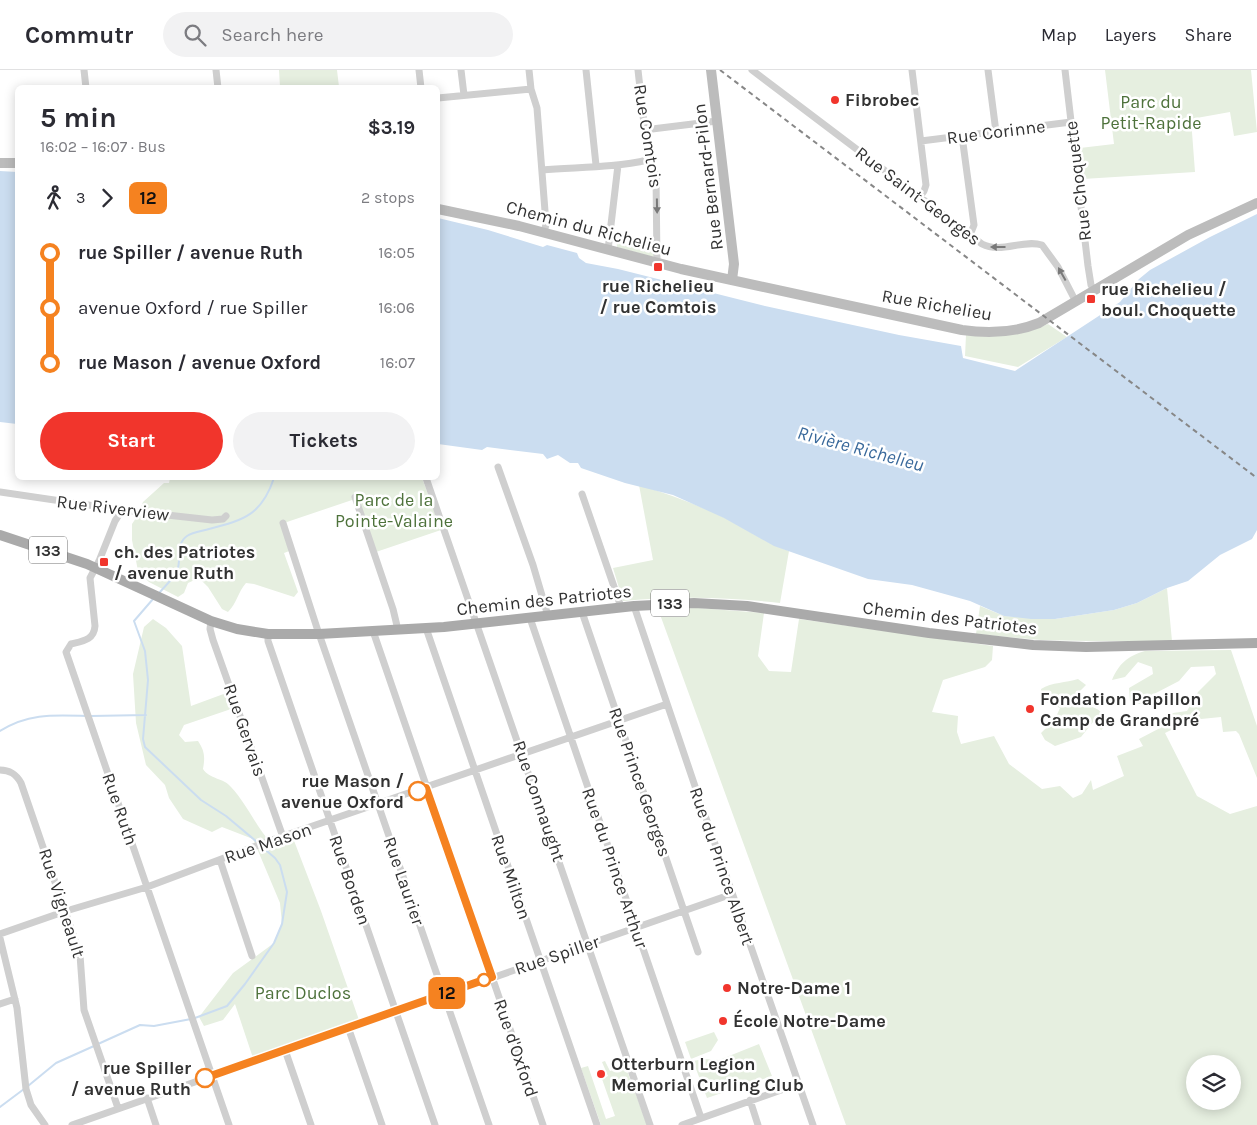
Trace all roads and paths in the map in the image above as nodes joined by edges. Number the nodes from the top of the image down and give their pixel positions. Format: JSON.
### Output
{"nodes":[{"id":1,"x":84,"y":70,"type":"edge"},
{"id":2,"x":216,"y":70,"type":"edge"},
{"id":3,"x":419,"y":70,"type":"edge"},
{"id":4,"x":461,"y":70,"type":"edge"},
{"id":5,"x":529,"y":70,"type":"edge"},
{"id":6,"x":586,"y":70,"type":"edge"},
{"id":7,"x":638,"y":70,"type":"edge"},
{"id":8,"x":711,"y":70,"type":"edge"},
{"id":9,"x":752,"y":70,"type":"edge"},
{"id":10,"x":912,"y":70,"type":"edge"},
{"id":11,"x":988,"y":70,"type":"edge"},
{"id":12,"x":1065,"y":70,"type":"edge"},
{"id":13,"x":86,"y":85,"type":"edge"},
{"id":14,"x":218,"y":85,"type":"edge"},
{"id":15,"x":421,"y":85,"type":"edge"},
{"id":16,"x":531,"y":89,"type":"junction"},
{"id":17,"x":464,"y":95,"type":"junction"},
{"id":18,"x":440,"y":98,"type":"edge"},
{"id":19,"x":717,"y":121,"type":"junction"},
{"id":20,"x":1071,"y":122,"type":"junction"},
{"id":21,"x":644,"y":130,"type":"junction"},
{"id":22,"x":996,"y":132,"type":"junction"},
{"id":23,"x":962,"y":136,"type":"junction"},
{"id":24,"x":921,"y":141,"type":"junction"},
{"id":25,"x":648,"y":160,"type":"junction"},
{"id":26,"x":0,"y":163,"type":"edge"},
{"id":27,"x":15,"y":163,"type":"edge"},
{"id":28,"x":596,"y":165,"type":"junction"},
{"id":29,"x":618,"y":165,"type":"junction"},
{"id":30,"x":542,"y":170,"type":"junction"},
{"id":31,"x":920,"y":198,"type":"junction"},
{"id":32,"x":1257,"y":203,"type":"edge"},
{"id":33,"x":440,"y":209,"type":"edge"},
{"id":34,"x":544,"y":233,"type":"junction"},
{"id":35,"x":970,"y":236,"type":"junction"},
{"id":36,"x":608,"y":250,"type":"junction"},
{"id":37,"x":657,"y":263,"type":"junction"},
{"id":38,"x":732,"y":280,"type":"junction"},
{"id":39,"x":1094,"y":290,"type":"junction"},
{"id":40,"x":1076,"y":302,"type":"junction"},
{"id":41,"x":498,"y":467,"type":"dead end"},
{"id":42,"x":427,"y":480,"type":"edge"},
{"id":43,"x":0,"y":492,"type":"edge"},
{"id":44,"x":582,"y":494,"type":"dead end"},
{"id":45,"x":355,"y":497,"type":"dead end"},
{"id":46,"x":122,"y":510,"type":"junction"},
{"id":47,"x":226,"y":516,"type":"dead end"},
{"id":48,"x":283,"y":523,"type":"dead end"},
{"id":49,"x":0,"y":536,"type":"edge"},
{"id":50,"x":96,"y":567,"type":"junction"},
{"id":51,"x":634,"y":606,"type":"junction"},
{"id":52,"x":621,"y":607,"type":"junction"},
{"id":53,"x":582,"y":612,"type":"junction"},
{"id":54,"x":548,"y":616,"type":"junction"},
{"id":55,"x":530,"y":618,"type":"junction"},
{"id":56,"x":211,"y":621,"type":"junction"},
{"id":57,"x":476,"y":624,"type":"junction"},
{"id":58,"x":426,"y":628,"type":"junction"},
{"id":59,"x":398,"y":630,"type":"junction"},
{"id":60,"x":373,"y":631,"type":"junction"},
{"id":61,"x":268,"y":634,"type":"junction"},
{"id":62,"x":319,"y":634,"type":"junction"},
{"id":63,"x":1257,"y":643,"type":"edge"},
{"id":64,"x":667,"y":704,"type":"junction"},
{"id":65,"x":619,"y":721,"type":"junction"},
{"id":66,"x":570,"y":738,"type":"junction"},
{"id":67,"x":522,"y":754,"type":"junction"},
{"id":68,"x":0,"y":770,"type":"edge"},
{"id":69,"x":474,"y":772,"type":"junction"},
{"id":70,"x":426,"y":788,"type":"junction"},
{"id":71,"x":378,"y":805,"type":"junction"},
{"id":72,"x":330,"y":822,"type":"junction"},
{"id":73,"x":280,"y":838,"type":"junction"},
{"id":74,"x":220,"y":860,"type":"junction"},
{"id":75,"x":147,"y":887,"type":"junction"},
{"id":76,"x":732,"y":894,"type":"junction"},
{"id":77,"x":66,"y":911,"type":"junction"},
{"id":78,"x":684,"y":911,"type":"junction"},
{"id":79,"x":636,"y":927,"type":"junction"},
{"id":80,"x":0,"y":934,"type":"edge"},
{"id":81,"x":0,"y":938,"type":"edge"},
{"id":82,"x":588,"y":944,"type":"junction"},
{"id":83,"x":698,"y":952,"type":"dead end"},
{"id":84,"x":252,"y":956,"type":"dead end"},
{"id":85,"x":540,"y":961,"type":"junction"},
{"id":86,"x":492,"y":977,"type":"junction"},
{"id":87,"x":443,"y":995,"type":"junction"},
{"id":88,"x":15,"y":999,"type":"junction"},
{"id":89,"x":0,"y":1004,"type":"edge"},
{"id":90,"x":395,"y":1011,"type":"junction"},
{"id":91,"x":348,"y":1027,"type":"junction"},
{"id":92,"x":285,"y":1050,"type":"junction"},
{"id":93,"x":212,"y":1076,"type":"junction"},
{"id":94,"x":798,"y":1084,"type":"junction"},
{"id":95,"x":147,"y":1098,"type":"junction"},
{"id":96,"x":750,"y":1100,"type":"junction"},
{"id":97,"x":118,"y":1108,"type":"junction"},
{"id":98,"x":701,"y":1118,"type":"junction"},
{"id":99,"x":87,"y":1122,"type":"edge"},
{"id":100,"x":44,"y":1125,"type":"edge"},
{"id":101,"x":72,"y":1125,"type":"edge"},
{"id":102,"x":156,"y":1125,"type":"edge"},
{"id":103,"x":229,"y":1125,"type":"edge"},
{"id":104,"x":311,"y":1125,"type":"edge"},
{"id":105,"x":382,"y":1125,"type":"edge"},
{"id":106,"x":434,"y":1125,"type":"edge"},
{"id":107,"x":489,"y":1125,"type":"edge"},
{"id":108,"x":543,"y":1125,"type":"edge"},
{"id":109,"x":597,"y":1125,"type":"edge"},
{"id":110,"x":650,"y":1125,"type":"edge"},
{"id":111,"x":682,"y":1125,"type":"edge"},
{"id":112,"x":758,"y":1125,"type":"edge"},
{"id":113,"x":813,"y":1125,"type":"edge"}],
"edges":[{"from":1,"to":13,"type":"street"},
{"from":2,"to":14,"type":"street"},
{"from":3,"to":15,"type":"street"},
{"from":4,"to":17,"type":"street"},
{"from":5,"to":16,"type":"street"},
{"from":6,"to":28,"type":"street"},
{"from":7,"to":21,"type":"street","name":"Rue Comtois"},
{"from":8,"to":19,"type":"main road","name":"Rue Bernard-Pilon"},
{"from":9,"to":31,"type":"street","name":"Rue Saint-Georges"},
{"from":10,"to":24,"type":"street"},
{"from":11,"to":22,"type":"street"},
{"from":12,"to":20,"type":"street","name":"Rue Choquette"},
{"from":16,"to":17,"type":"street"},
{"from":16,"to":30,"type":"street"},
{"from":17,"to":18,"type":"street"},
{"from":19,"to":21,"type":"street"},
{"from":19,"to":38,"type":"main road","name":"Rue Bernard-Pilon"},
{"from":20,"to":22,"type":"street","name":"Rue Corinne"},
{"from":20,"to":39,"type":"street","name":"Rue Choquette"},
{"from":21,"to":25,"type":"street","name":"Rue Comtois"},
{"from":22,"to":23,"type":"street","name":"Rue Corinne"},
{"from":23,"to":24,"type":"street","name":"Rue Corinne"},
{"from":23,"to":35,"type":"street"},
{"from":24,"to":31,"type":"street"},
{"from":25,"to":29,"type":"street"},
{"from":25,"to":37,"type":"street","name":"Rue Comtois","one_way":true},
{"from":26,"to":27,"type":"main road"},
{"from":28,"to":29,"type":"street"},
{"from":28,"to":30,"type":"street"},
{"from":29,"to":36,"type":"street"},
{"from":30,"to":34,"type":"street"},
{"from":31,"to":35,"type":"street","name":"Rue Saint-Georges"},
{"from":32,"to":39,"type":"main road","name":"Rue Richelieu"},
{"from":33,"to":34,"type":"main road","name":"Chemin du Richelieu"},
{"from":34,"to":36,"type":"main road","name":"Chemin du Richelieu"},
{"from":40,"to":35,"type":"street","name":"Rue Saint-Georges","one_way":true},
{"from":36,"to":37,"type":"main road","name":"Chemin du Richelieu"},
{"from":37,"to":38,"type":"main road","name":"Chemin du Richelieu"},
{"from":38,"to":40,"type":"main road","name":"Rue Richelieu"},
{"from":39,"to":40,"type":"main road","name":"Rue Richelieu"},
{"from":41,"to":54,"type":"street"},
{"from":42,"to":57,"type":"street","name":"Rue Connaught"},
{"from":43,"to":46,"type":"street","name":"Rue Riverview"},
{"from":44,"to":52,"type":"street"},
{"from":45,"to":59,"type":"street"},
{"from":46,"to":47,"type":"street","name":"Rue Riverview"},
{"from":46,"to":50,"type":"street","name":"Rue Ruth"},
{"from":48,"to":62,"type":"street","name":"Rue Laurier"},
{"from":49,"to":50,"type":"main road","name":"Chemin des Patriotes","number":"133"},
{"from":50,"to":56,"type":"main road","name":"Chemin des Patriotes","number":"133"},
{"from":50,"to":75,"type":"street","name":"Rue Ruth"},
{"from":51,"to":52,"type":"main road","name":"Chemin des Patriotes","number":"133"},
{"from":51,"to":63,"type":"main road","name":"Chemin des Patriotes","number":"133"},
{"from":51,"to":64,"type":"street","name":"Rue du Prince Albert"},
{"from":52,"to":53,"type":"main road","name":"Chemin des Patriotes","number":"133"},
{"from":53,"to":54,"type":"main road","name":"Chemin des Patriotes","number":"133"},
{"from":53,"to":65,"type":"street","name":"Rue Prince Georges"},
{"from":54,"to":55,"type":"main road","name":"Chemin des Patriotes","number":"133"},
{"from":55,"to":57,"type":"main road","name":"Chemin des Patriotes","number":"133"},
{"from":55,"to":66,"type":"street","name":"Rue du Prince Arthur"},
{"from":56,"to":61,"type":"main road","name":"Chemin des Patriotes","number":"133"},
{"from":56,"to":73,"type":"street","name":"Rue Gervais"},
{"from":57,"to":58,"type":"main road","name":"Chemin des Patriotes","number":"133"},
{"from":57,"to":67,"type":"street","name":"Rue Connaught"},
{"from":58,"to":59,"type":"main road","name":"Chemin des Patriotes","number":"133"},
{"from":58,"to":69,"type":"street","name":"Rue Milton"},
{"from":59,"to":60,"type":"main road","name":"Chemin des Patriotes","number":"133"},
{"from":60,"to":62,"type":"main road","name":"Chemin des Patriotes","number":"133"},
{"from":60,"to":70,"type":"street","name":"Rue d'Oxford"},
{"from":61,"to":62,"type":"main road","name":"Chemin des Patriotes","number":"133"},
{"from":61,"to":72,"type":"street","name":"Rue Borden"},
{"from":62,"to":71,"type":"street","name":"Rue Laurier"},
{"from":64,"to":65,"type":"street","name":"Rue Mason"},
{"from":64,"to":76,"type":"street","name":"Rue du Prince Albert"},
{"from":65,"to":66,"type":"street","name":"Rue Mason"},
{"from":65,"to":78,"type":"street","name":"Rue Prince Georges"},
{"from":66,"to":67,"type":"street","name":"Rue Mason"},
{"from":66,"to":79,"type":"street","name":"Rue du Prince Arthur"},
{"from":67,"to":69,"type":"street","name":"Rue Mason"},
{"from":67,"to":82,"type":"street","name":"Rue Connaught"},
{"from":68,"to":77,"type":"street","name":"Rue Vigneault"},
{"from":69,"to":70,"type":"street","name":"Rue Mason"},
{"from":69,"to":85,"type":"street","name":"Rue Milton"},
{"from":70,"to":71,"type":"street","name":"Rue Mason"},
{"from":70,"to":86,"type":"street","name":"Rue d'Oxford"},
{"from":71,"to":72,"type":"street","name":"Rue Mason"},
{"from":71,"to":87,"type":"street","name":"Rue Laurier"},
{"from":72,"to":73,"type":"street","name":"Rue Mason"},
{"from":72,"to":90,"type":"street","name":"Rue Borden"},
{"from":73,"to":74,"type":"street","name":"Rue Mason"},
{"from":74,"to":75,"type":"street","name":"Rue Mason"},
{"from":74,"to":84,"type":"street"},
{"from":75,"to":77,"type":"street","name":"Rue Mason"},
{"from":75,"to":93,"type":"street","name":"Rue Ruth"},
{"from":76,"to":78,"type":"street","name":"Rue Spiller"},
{"from":76,"to":94,"type":"street","name":"Rue du Prince Albert"},
{"from":77,"to":80,"type":"street","name":"Rue Mason"},
{"from":77,"to":97,"type":"street","name":"Rue Vigneault"},
{"from":78,"to":79,"type":"street","name":"Rue Spiller"},
{"from":78,"to":83,"type":"street","name":"Rue Prince Georges"},
{"from":79,"to":82,"type":"street","name":"Rue Spiller"},
{"from":79,"to":98,"type":"street","name":"Rue du Prince Arthur"},
{"from":81,"to":88,"type":"street"},
{"from":82,"to":85,"type":"street","name":"Rue Spiller"},
{"from":82,"to":110,"type":"street","name":"Rue Connaught"},
{"from":85,"to":86,"type":"street","name":"Rue Spiller"},
{"from":85,"to":109,"type":"street","name":"Rue Milton"},
{"from":86,"to":87,"type":"street","name":"Rue Spiller"},
{"from":86,"to":108,"type":"street","name":"Rue d'Oxford"},
{"from":87,"to":90,"type":"street","name":"Rue Spiller"},
{"from":87,"to":107,"type":"street","name":"Rue Laurier"},
{"from":88,"to":89,"type":"street"},
{"from":88,"to":100,"type":"street"},
{"from":90,"to":91,"type":"street","name":"Rue Spiller"},
{"from":90,"to":106,"type":"street","name":"Rue Borden"},
{"from":91,"to":92,"type":"street","name":"Rue Spiller"},
{"from":91,"to":105,"type":"street"},
{"from":92,"to":93,"type":"street","name":"Rue Spiller"},
{"from":92,"to":104,"type":"street"},
{"from":93,"to":95,"type":"street","name":"Rue Spiller"},
{"from":93,"to":103,"type":"street","name":"Rue Ruth"},
{"from":94,"to":96,"type":"street"},
{"from":94,"to":113,"type":"street","name":"Rue du Prince Albert"},
{"from":95,"to":97,"type":"street","name":"Rue Spiller"},
{"from":95,"to":102,"type":"street"},
{"from":96,"to":98,"type":"street"},
{"from":96,"to":112,"type":"street"},
{"from":97,"to":99,"type":"street","name":"Rue Spiller"},
{"from":98,"to":111,"type":"street"},
{"from":99,"to":101,"type":"street","name":"Rue Spiller"}]}
